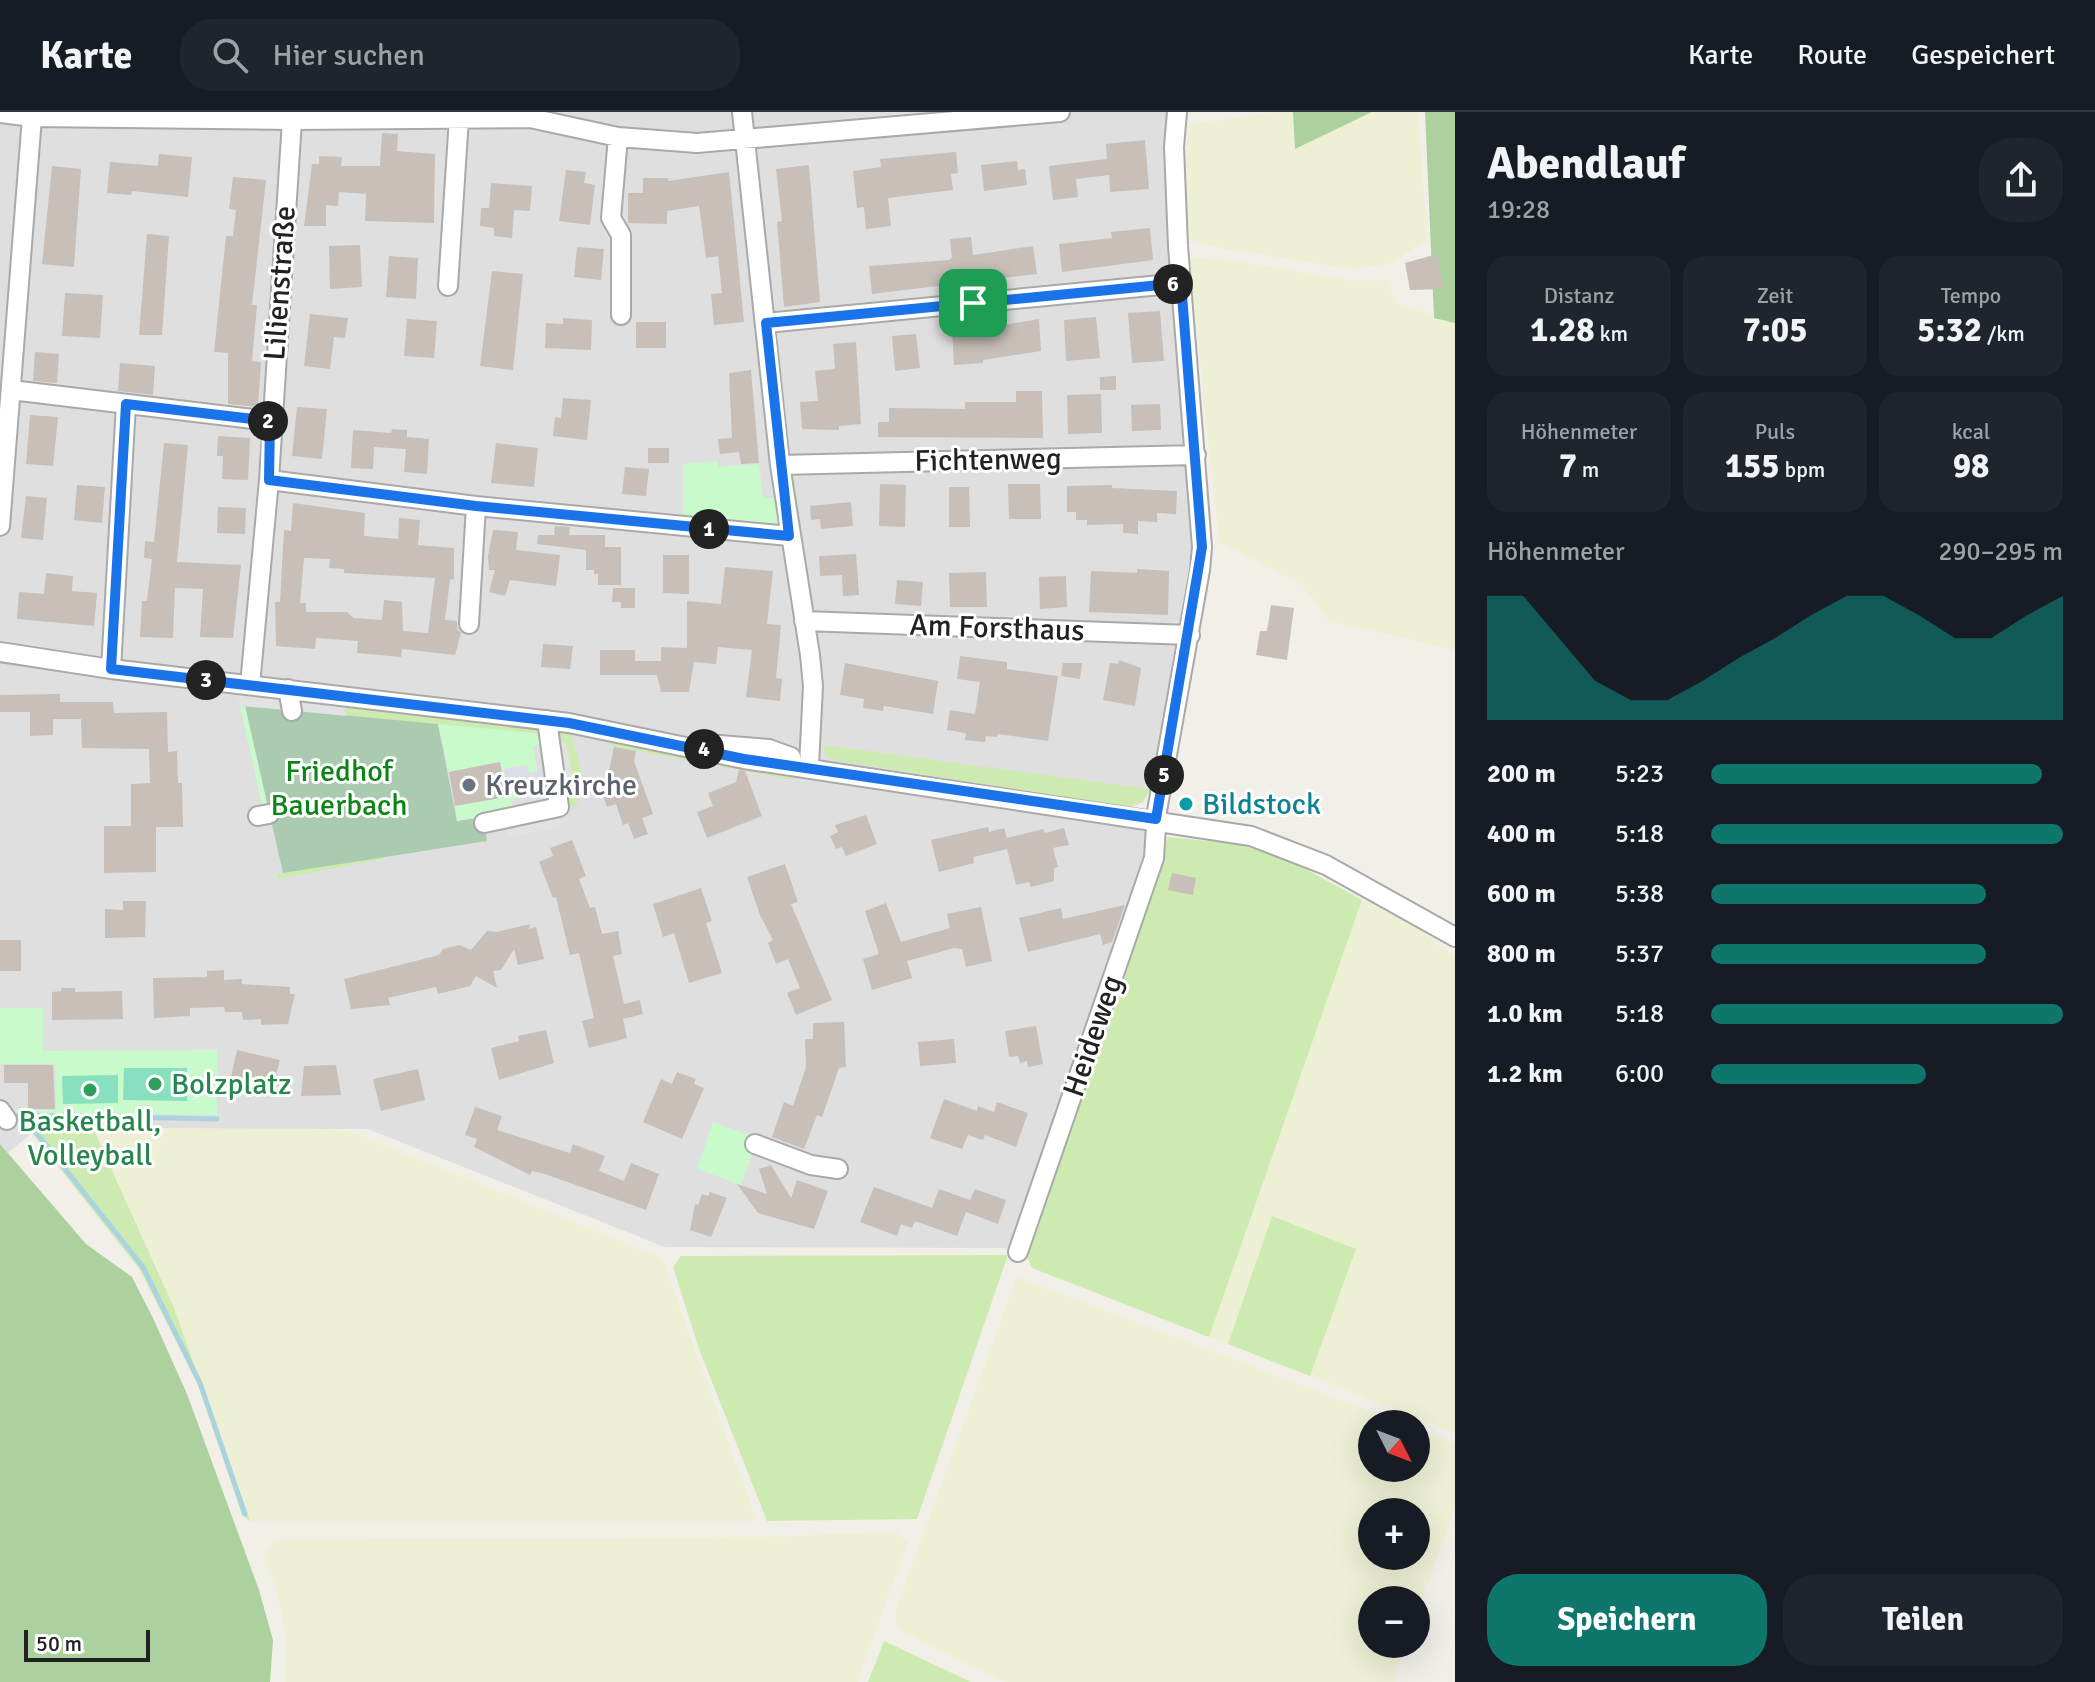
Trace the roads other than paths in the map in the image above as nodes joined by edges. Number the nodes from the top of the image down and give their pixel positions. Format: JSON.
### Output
{"nodes":[{"id":1,"x":742,"y":112,"type":"edge"},
{"id":2,"x":1060,"y":112,"type":"edge"},
{"id":3,"x":1177,"y":112,"type":"edge"},
{"id":4,"x":0,"y":113,"type":"edge"},
{"id":5,"x":32,"y":117,"type":"junction"},
{"id":6,"x":459,"y":118,"type":"junction"},
{"id":7,"x":292,"y":120,"type":"junction"},
{"id":8,"x":618,"y":137,"type":"junction"},
{"id":9,"x":744,"y":140,"type":"junction"},
{"id":10,"x":1181,"y":283,"type":"junction"},
{"id":11,"x":448,"y":286,"type":"dead end"},
{"id":12,"x":621,"y":315,"type":"dead end"},
{"id":13,"x":766,"y":323,"type":"junction"},
{"id":14,"x":11,"y":390,"type":"junction"},
{"id":15,"x":126,"y":404,"type":"junction"},
{"id":16,"x":270,"y":421,"type":"junction"},
{"id":17,"x":1196,"y":455,"type":"junction"},
{"id":18,"x":780,"y":465,"type":"junction"},
{"id":19,"x":269,"y":480,"type":"junction"},
{"id":20,"x":476,"y":506,"type":"junction"},
{"id":21,"x":0,"y":526,"type":"edge"},
{"id":22,"x":789,"y":536,"type":"junction"},
{"id":23,"x":804,"y":621,"type":"junction"},
{"id":24,"x":469,"y":624,"type":"dead end"},
{"id":25,"x":1190,"y":635,"type":"junction"},
{"id":26,"x":0,"y":652,"type":"edge"},
{"id":27,"x":111,"y":669,"type":"junction"},
{"id":28,"x":250,"y":685,"type":"junction"},
{"id":29,"x":288,"y":689,"type":"junction"},
{"id":30,"x":292,"y":711,"type":"dead end"},
{"id":31,"x":547,"y":720,"type":"junction"},
{"id":32,"x":808,"y":766,"type":"junction"},
{"id":33,"x":1156,"y":819,"type":"junction"},
{"id":34,"x":484,"y":823,"type":"dead end"},
{"id":35,"x":1455,"y":937,"type":"edge"},
{"id":36,"x":755,"y":1144,"type":"dead end"},
{"id":37,"x":838,"y":1169,"type":"dead end"},
{"id":38,"x":1018,"y":1252,"type":"dead end"}],
"edges":[{"from":1,"to":9,"type":"street"},
{"from":2,"to":9,"type":"street"},
{"from":3,"to":10,"type":"street"},
{"from":4,"to":5,"type":"street"},
{"from":5,"to":7,"type":"street"},
{"from":5,"to":14,"type":"street"},
{"from":6,"to":7,"type":"street"},
{"from":6,"to":8,"type":"street"},
{"from":6,"to":11,"type":"street"},
{"from":7,"to":16,"type":"street","name":"Lilienstraße"},
{"from":8,"to":9,"type":"street"},
{"from":8,"to":12,"type":"street"},
{"from":9,"to":13,"type":"street"},
{"from":10,"to":13,"type":"street"},
{"from":10,"to":17,"type":"street"},
{"from":13,"to":18,"type":"street"},
{"from":14,"to":15,"type":"street"},
{"from":14,"to":21,"type":"street"},
{"from":15,"to":16,"type":"street"},
{"from":15,"to":27,"type":"street"},
{"from":16,"to":19,"type":"street","name":"Lilienstraße"},
{"from":17,"to":18,"type":"street","name":"Fichtenweg"},
{"from":17,"to":25,"type":"street"},
{"from":18,"to":22,"type":"street"},
{"from":19,"to":20,"type":"street"},
{"from":19,"to":28,"type":"street","name":"Lilienstraße"},
{"from":20,"to":22,"type":"street"},
{"from":20,"to":24,"type":"street"},
{"from":22,"to":23,"type":"street"},
{"from":23,"to":25,"type":"street","name":"Am Forsthaus"},
{"from":23,"to":32,"type":"street"},
{"from":25,"to":33,"type":"street"},
{"from":26,"to":27,"type":"street"},
{"from":27,"to":28,"type":"street"},
{"from":28,"to":29,"type":"street"},
{"from":29,"to":30,"type":"street"},
{"from":29,"to":31,"type":"street"},
{"from":31,"to":32,"type":"street"},
{"from":31,"to":34,"type":"street"},
{"from":32,"to":33,"type":"street"},
{"from":33,"to":35,"type":"street"},
{"from":33,"to":38,"type":"street","name":"Heideweg"},
{"from":36,"to":37,"type":"street"}]}
